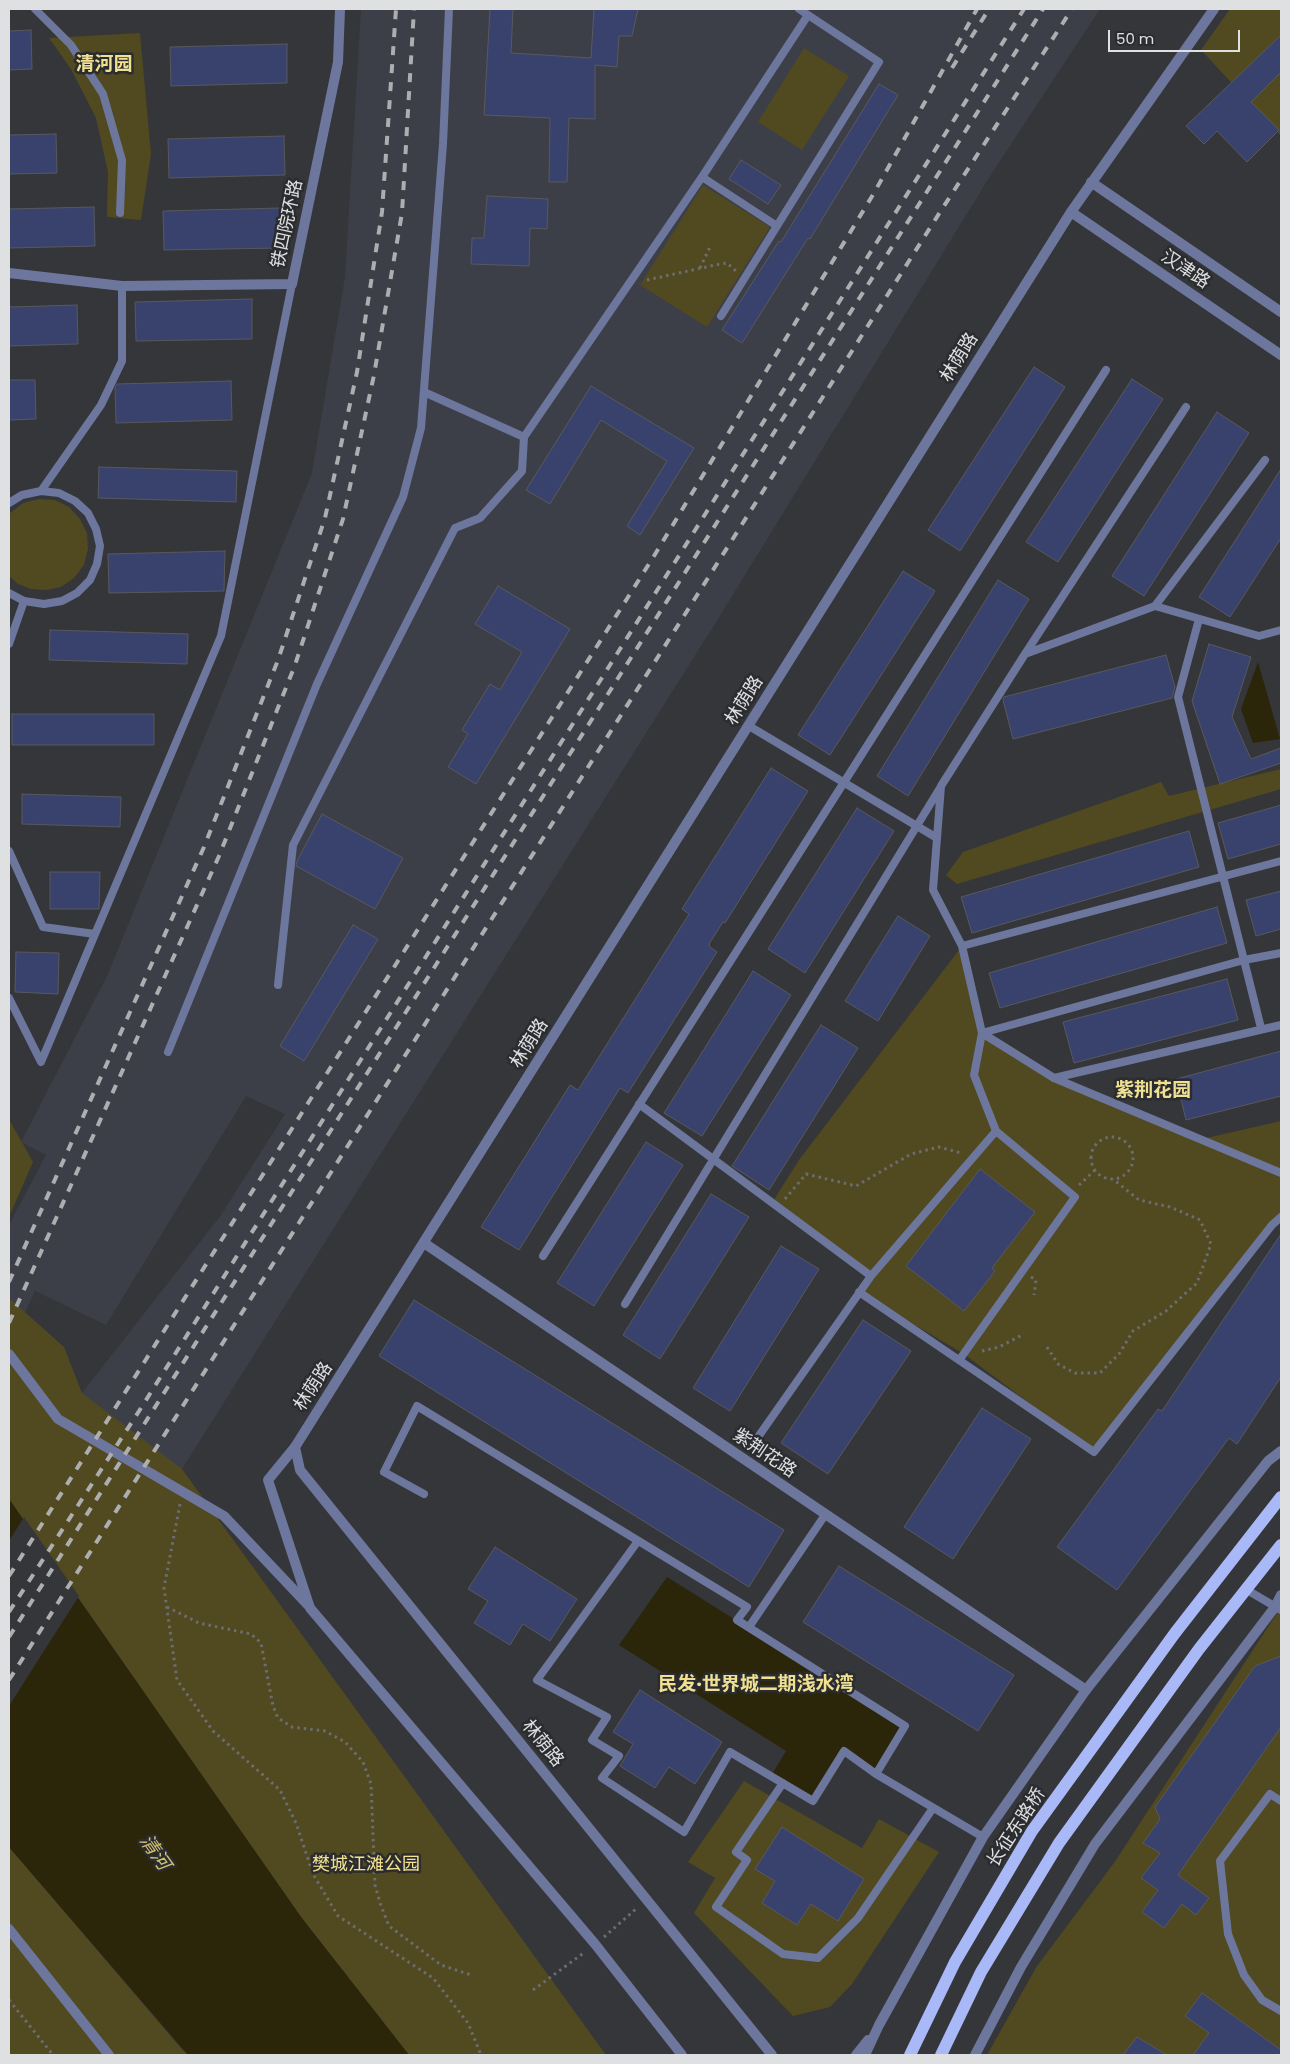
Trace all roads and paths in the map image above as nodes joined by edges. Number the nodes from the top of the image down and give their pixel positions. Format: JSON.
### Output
{"nodes":[{"id":1,"x":35,"y":9,"type":"edge"},
{"id":2,"x":340,"y":9,"type":"edge"},
{"id":3,"x":449,"y":9,"type":"edge"},
{"id":4,"x":799,"y":9,"type":"edge"},
{"id":5,"x":1214,"y":9,"type":"edge"},
{"id":6,"x":808,"y":15,"type":"junction"},
{"id":7,"x":702,"y":177,"type":"junction"},
{"id":8,"x":1091,"y":182,"type":"junction"},
{"id":9,"x":1071,"y":212,"type":"junction"},
{"id":10,"x":120,"y":213,"type":"dead end"},
{"id":11,"x":777,"y":226,"type":"junction"},
{"id":12,"x":711,"y":245,"type":"dead end"},
{"id":13,"x":700,"y":268,"type":"junction"},
{"id":14,"x":9,"y":273,"type":"edge"},
{"id":15,"x":744,"y":278,"type":"junction"},
{"id":16,"x":292,"y":284,"type":"junction"},
{"id":17,"x":629,"y":284,"type":"junction"},
{"id":18,"x":122,"y":286,"type":"junction"},
{"id":19,"x":1281,"y":312,"type":"edge"},
{"id":20,"x":721,"y":316,"type":"dead end"},
{"id":21,"x":1281,"y":355,"type":"edge"},
{"id":22,"x":1106,"y":370,"type":"dead end"},
{"id":23,"x":424,"y":392,"type":"junction"},
{"id":24,"x":1186,"y":407,"type":"dead end"},
{"id":25,"x":524,"y":437,"type":"junction"},
{"id":26,"x":1265,"y":460,"type":"dead end"},
{"id":27,"x":41,"y":491,"type":"junction"},
{"id":28,"x":9,"y":503,"type":"edge"},
{"id":29,"x":9,"y":593,"type":"edge"},
{"id":30,"x":24,"y":601,"type":"junction"},
{"id":31,"x":1155,"y":606,"type":"junction"},
{"id":32,"x":1199,"y":619,"type":"junction"},
{"id":33,"x":1281,"y":630,"type":"edge"},
{"id":34,"x":9,"y":644,"type":"edge"},
{"id":35,"x":1025,"y":654,"type":"junction"},
{"id":36,"x":748,"y":726,"type":"junction"},
{"id":37,"x":844,"y":783,"type":"junction"},
{"id":38,"x":941,"y":786,"type":"junction"},
{"id":39,"x":917,"y":826,"type":"junction"},
{"id":40,"x":937,"y":838,"type":"junction"},
{"id":41,"x":9,"y":851,"type":"edge"},
{"id":42,"x":1281,"y":861,"type":"edge"},
{"id":43,"x":1223,"y":876,"type":"junction"},
{"id":44,"x":95,"y":934,"type":"junction"},
{"id":45,"x":962,"y":946,"type":"junction"},
{"id":46,"x":1281,"y":952,"type":"edge"},
{"id":47,"x":1244,"y":960,"type":"junction"},
{"id":48,"x":278,"y":985,"type":"dead end"},
{"id":49,"x":9,"y":998,"type":"edge"},
{"id":50,"x":1281,"y":1025,"type":"edge"},
{"id":51,"x":1261,"y":1028,"type":"junction"},
{"id":52,"x":982,"y":1033,"type":"junction"},
{"id":53,"x":168,"y":1052,"type":"dead end"},
{"id":54,"x":1054,"y":1078,"type":"junction"},
{"id":55,"x":639,"y":1104,"type":"junction"},
{"id":56,"x":996,"y":1132,"type":"junction"},
{"id":57,"x":974,"y":1157,"type":"junction"},
{"id":58,"x":713,"y":1159,"type":"junction"},
{"id":59,"x":1095,"y":1170,"type":"junction"},
{"id":60,"x":1281,"y":1173,"type":"edge"},
{"id":61,"x":1112,"y":1179,"type":"junction"},
{"id":62,"x":1071,"y":1193,"type":"junction"},
{"id":63,"x":779,"y":1208,"type":"junction"},
{"id":64,"x":1281,"y":1217,"type":"edge"},
{"id":65,"x":424,"y":1244,"type":"junction"},
{"id":66,"x":543,"y":1256,"type":"dead end"},
{"id":67,"x":871,"y":1276,"type":"junction"},
{"id":68,"x":859,"y":1292,"type":"junction"},
{"id":69,"x":625,"y":1304,"type":"dead end"},
{"id":70,"x":1024,"y":1334,"type":"dead end"},
{"id":71,"x":1047,"y":1348,"type":"dead end"},
{"id":72,"x":9,"y":1354,"type":"edge"},
{"id":73,"x":962,"y":1356,"type":"junction"},
{"id":74,"x":295,"y":1447,"type":"junction"},
{"id":75,"x":751,"y":1447,"type":"dead end"},
{"id":76,"x":1281,"y":1451,"type":"edge"},
{"id":77,"x":182,"y":1492,"type":"junction"},
{"id":78,"x":424,"y":1494,"type":"dead end"},
{"id":79,"x":1281,"y":1496,"type":"edge"},
{"id":80,"x":825,"y":1515,"type":"junction"},
{"id":81,"x":638,"y":1541,"type":"junction"},
{"id":82,"x":1281,"y":1546,"type":"edge"},
{"id":83,"x":1247,"y":1590,"type":"junction"},
{"id":84,"x":1281,"y":1596,"type":"edge"},
{"id":85,"x":167,"y":1607,"type":"junction"},
{"id":86,"x":310,"y":1608,"type":"junction"},
{"id":87,"x":1278,"y":1609,"type":"edge"},
{"id":88,"x":748,"y":1627,"type":"junction"},
{"id":89,"x":1086,"y":1690,"type":"junction"},
{"id":90,"x":876,"y":1774,"type":"junction"},
{"id":91,"x":783,"y":1783,"type":"junction"},
{"id":92,"x":1281,"y":1801,"type":"edge"},
{"id":93,"x":933,"y":1808,"type":"junction"},
{"id":94,"x":983,"y":1838,"type":"junction"},
{"id":95,"x":9,"y":1929,"type":"edge"},
{"id":96,"x":470,"y":1975,"type":"dead end"},
{"id":97,"x":9,"y":2000,"type":"edge"},
{"id":98,"x":1281,"y":2011,"type":"edge"},
{"id":99,"x":879,"y":2026,"type":"junction"},
{"id":100,"x":53,"y":2055,"type":"edge"},
{"id":101,"x":109,"y":2055,"type":"edge"},
{"id":102,"x":481,"y":2055,"type":"edge"},
{"id":103,"x":682,"y":2055,"type":"edge"},
{"id":104,"x":772,"y":2055,"type":"edge"},
{"id":105,"x":856,"y":2055,"type":"edge"},
{"id":106,"x":865,"y":2055,"type":"edge"},
{"id":107,"x":910,"y":2055,"type":"edge"},
{"id":108,"x":941,"y":2055,"type":"edge"},
{"id":109,"x":975,"y":2055,"type":"edge"}],
"edges":[{"from":1,"to":10,"type":"lane"},
{"from":2,"to":16,"type":"street","name":"铁四院环路"},
{"from":3,"to":23,"type":"lane"},
{"from":4,"to":6,"type":"lane"},
{"from":5,"to":8,"type":"street","name":"林荫路"},
{"from":6,"to":7,"type":"lane"},
{"from":6,"to":11,"type":"lane"},
{"from":7,"to":11,"type":"lane"},
{"from":7,"to":17,"type":"lane"},
{"from":8,"to":9,"type":"street","name":"林荫路"},
{"from":8,"to":19,"type":"street","name":"汉津路"},
{"from":9,"to":21,"type":"street","name":"汉津路"},
{"from":9,"to":36,"type":"street","name":"林荫路"},
{"from":11,"to":15,"type":"lane"},
{"from":12,"to":13,"type":"path"},
{"from":13,"to":15,"type":"path"},
{"from":13,"to":17,"type":"path"},
{"from":14,"to":18,"type":"street","name":"铁四院环路"},
{"from":15,"to":20,"type":"lane"},
{"from":16,"to":18,"type":"street","name":"铁四院环路"},
{"from":16,"to":44,"type":"lane"},
{"from":17,"to":25,"type":"lane"},
{"from":18,"to":27,"type":"lane"},
{"from":22,"to":37,"type":"lane"},
{"from":23,"to":25,"type":"lane"},
{"from":23,"to":53,"type":"lane"},
{"from":24,"to":35,"type":"lane"},
{"from":25,"to":48,"type":"lane"},
{"from":26,"to":31,"type":"lane"},
{"from":27,"to":28,"type":"lane"},
{"from":27,"to":30,"type":"lane"},
{"from":29,"to":30,"type":"lane"},
{"from":30,"to":34,"type":"lane"},
{"from":31,"to":32,"type":"lane"},
{"from":31,"to":35,"type":"lane"},
{"from":32,"to":33,"type":"lane"},
{"from":32,"to":43,"type":"lane"},
{"from":35,"to":38,"type":"lane"},
{"from":36,"to":37,"type":"lane"},
{"from":36,"to":65,"type":"street","name":"林荫路"},
{"from":37,"to":39,"type":"lane"},
{"from":37,"to":55,"type":"lane"},
{"from":38,"to":39,"type":"lane"},
{"from":38,"to":40,"type":"lane"},
{"from":39,"to":40,"type":"lane"},
{"from":39,"to":58,"type":"lane"},
{"from":40,"to":45,"type":"lane"},
{"from":41,"to":44,"type":"lane"},
{"from":42,"to":43,"type":"lane"},
{"from":43,"to":45,"type":"lane"},
{"from":43,"to":47,"type":"lane"},
{"from":44,"to":49,"type":"lane"},
{"from":45,"to":52,"type":"lane"},
{"from":46,"to":47,"type":"lane"},
{"from":47,"to":51,"type":"lane"},
{"from":47,"to":52,"type":"lane"},
{"from":50,"to":51,"type":"lane"},
{"from":51,"to":54,"type":"lane"},
{"from":52,"to":54,"type":"lane"},
{"from":52,"to":56,"type":"lane"},
{"from":54,"to":60,"type":"lane"},
{"from":55,"to":58,"type":"lane"},
{"from":55,"to":66,"type":"lane"},
{"from":56,"to":57,"type":"lane"},
{"from":56,"to":62,"type":"lane"},
{"from":57,"to":63,"type":"path"},
{"from":57,"to":67,"type":"lane"},
{"from":58,"to":63,"type":"lane"},
{"from":58,"to":69,"type":"lane"},
{"from":59,"to":61,"type":"path"},
{"from":59,"to":61,"type":"path"},
{"from":59,"to":62,"type":"path"},
{"from":61,"to":71,"type":"path"},
{"from":62,"to":73,"type":"lane"},
{"from":63,"to":67,"type":"lane"},
{"from":64,"to":73,"type":"lane"},
{"from":65,"to":74,"type":"street","name":"林荫路"},
{"from":65,"to":80,"type":"street","name":"紫荆花路"},
{"from":67,"to":68,"type":"lane"},
{"from":68,"to":73,"type":"lane"},
{"from":68,"to":75,"type":"lane"},
{"from":70,"to":73,"type":"path"},
{"from":72,"to":77,"type":"street"},
{"from":74,"to":86,"type":"street"},
{"from":74,"to":104,"type":"street","name":"林荫路"},
{"from":76,"to":89,"type":"street"},
{"from":77,"to":85,"type":"path"},
{"from":77,"to":86,"type":"street"},
{"from":78,"to":81,"type":"lane"},
{"from":79,"to":107,"type":"main road","name":"长征东路桥"},
{"from":80,"to":88,"type":"lane"},
{"from":80,"to":89,"type":"street","name":"紫荆花路"},
{"from":81,"to":88,"type":"lane"},
{"from":81,"to":91,"type":"lane"},
{"from":82,"to":83,"type":"main road"},
{"from":83,"to":87,"type":"lane"},
{"from":83,"to":108,"type":"main road"},
{"from":84,"to":87,"type":"street"},
{"from":85,"to":96,"type":"path"},
{"from":85,"to":102,"type":"path"},
{"from":86,"to":103,"type":"street"},
{"from":87,"to":109,"type":"street"},
{"from":88,"to":90,"type":"lane"},
{"from":89,"to":94,"type":"street"},
{"from":90,"to":91,"type":"lane"},
{"from":90,"to":93,"type":"lane"},
{"from":91,"to":93,"type":"lane"},
{"from":92,"to":98,"type":"lane"},
{"from":93,"to":94,"type":"lane"},
{"from":94,"to":99,"type":"street"},
{"from":95,"to":101,"type":"street"},
{"from":97,"to":100,"type":"path"},
{"from":99,"to":105,"type":"street"},
{"from":99,"to":106,"type":"street"}]}
